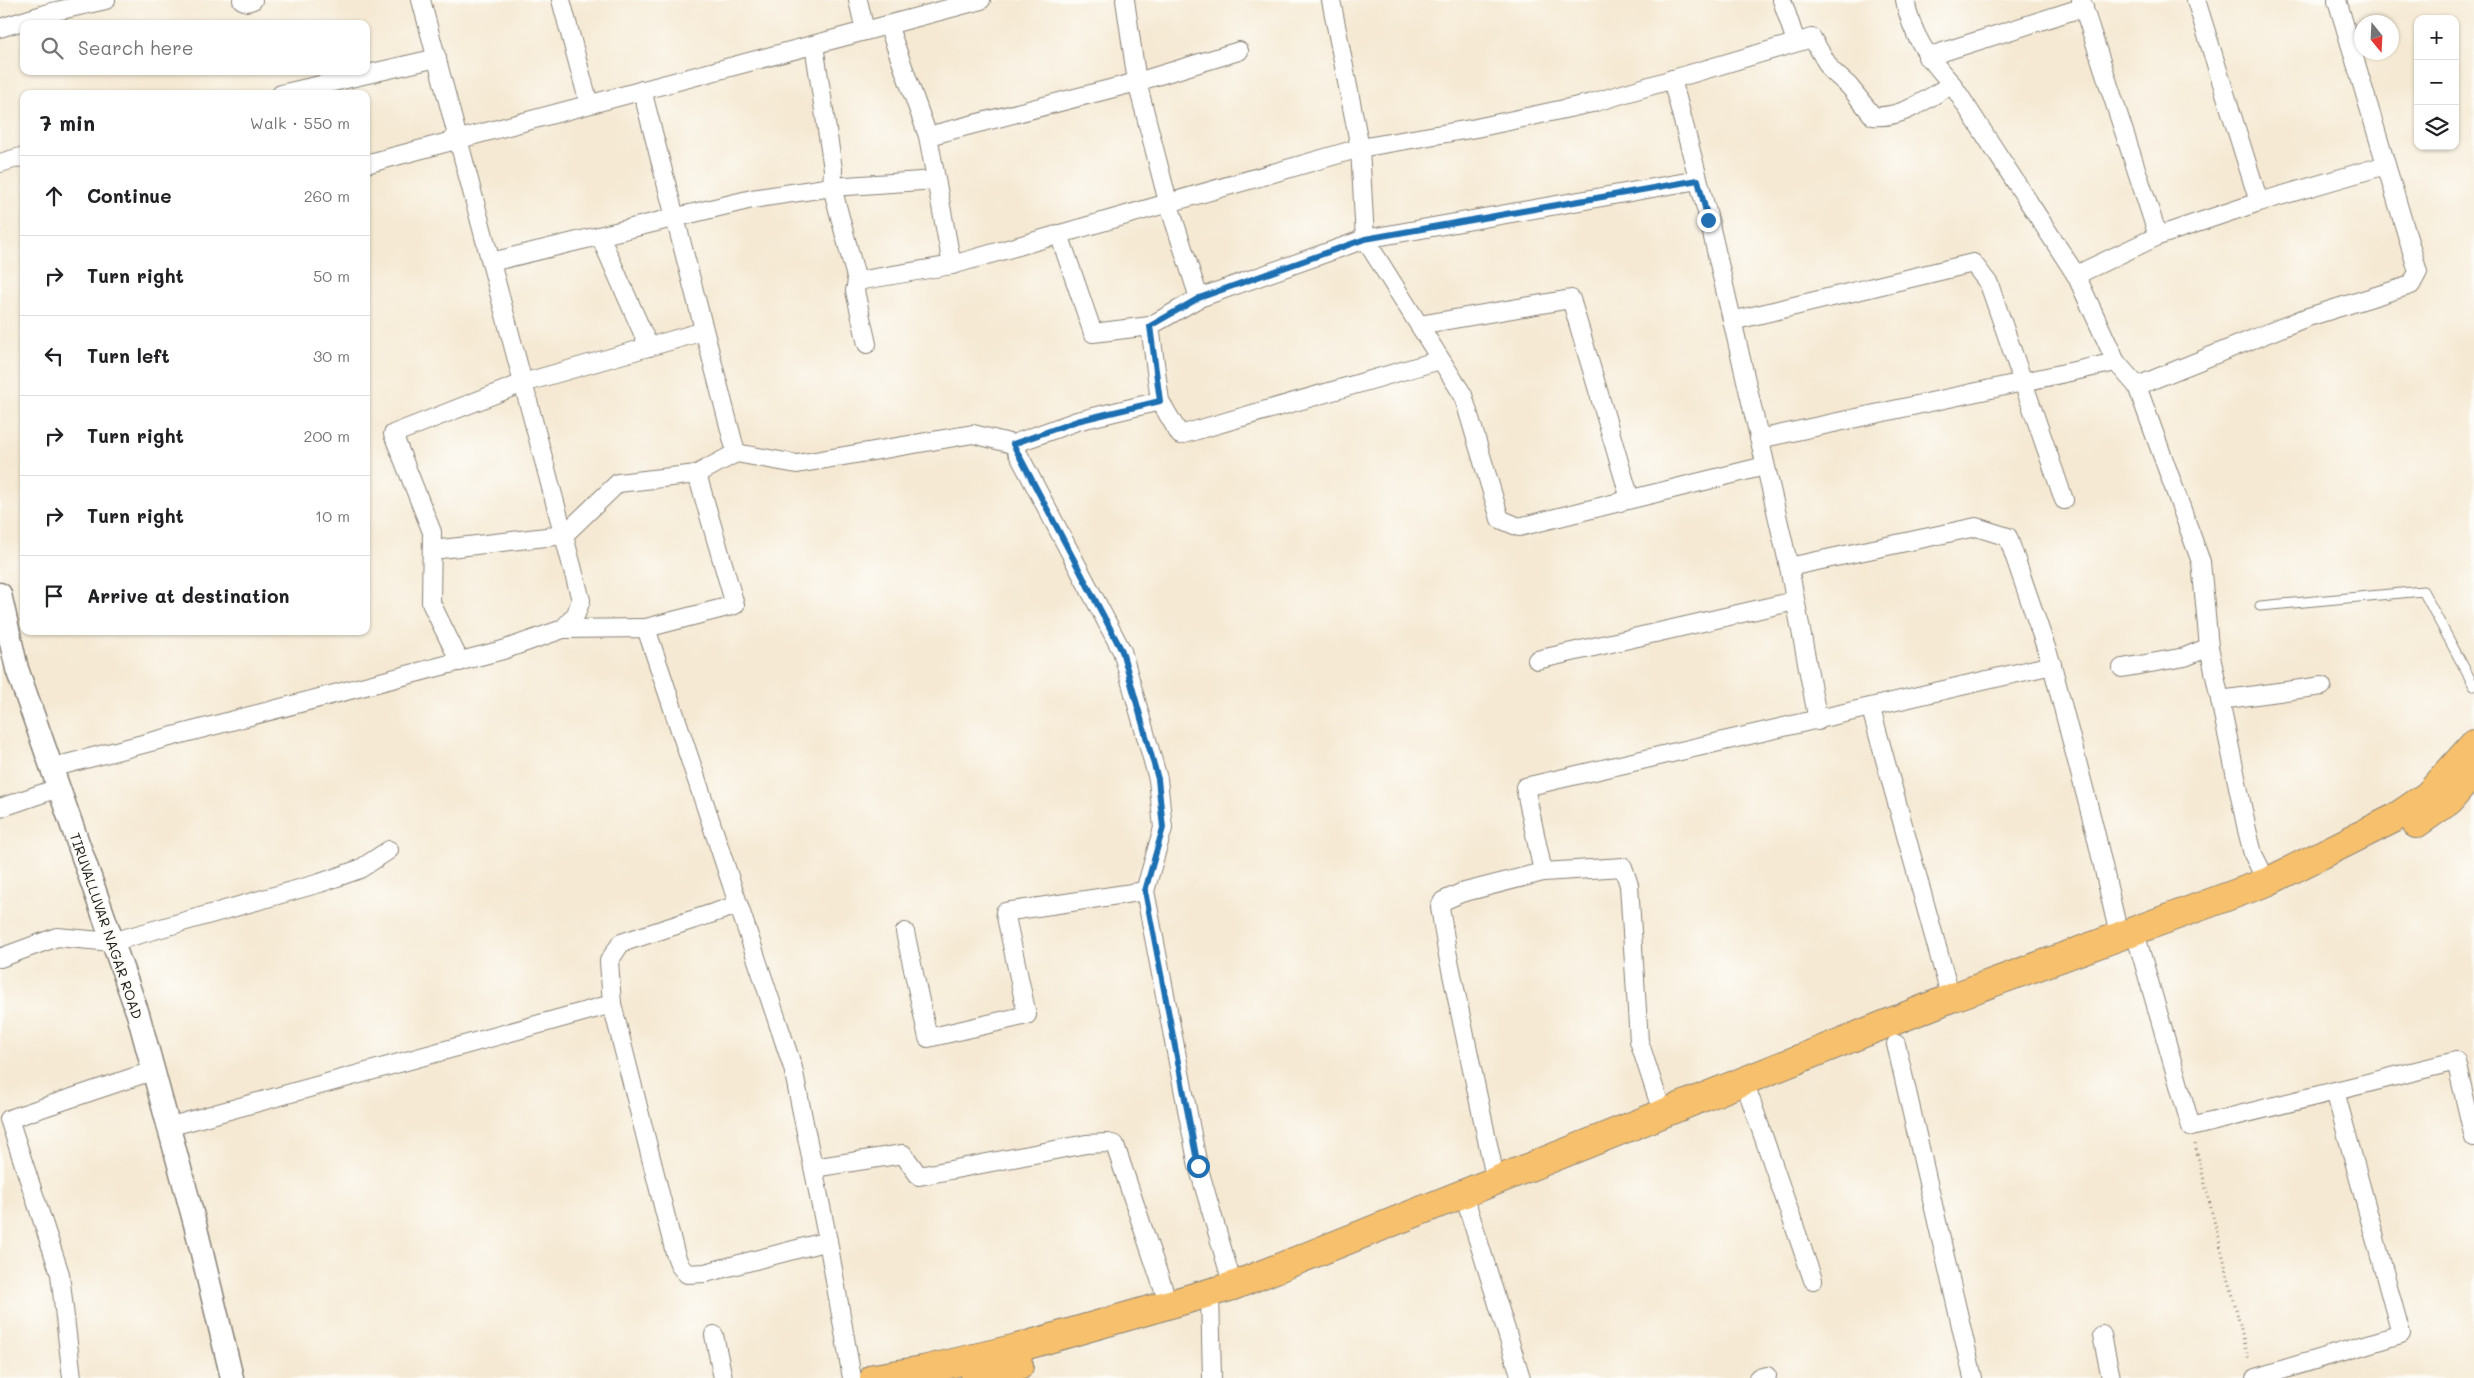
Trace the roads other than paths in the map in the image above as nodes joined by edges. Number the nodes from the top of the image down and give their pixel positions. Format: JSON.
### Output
{"nodes":[{"id":1,"x":106,"y":0,"type":"edge"},
{"id":2,"x":242,"y":0,"type":"edge"},
{"id":3,"x":254,"y":0,"type":"edge"},
{"id":4,"x":421,"y":0,"type":"edge"},
{"id":5,"x":561,"y":0,"type":"edge"},
{"id":6,"x":858,"y":0,"type":"edge"},
{"id":7,"x":981,"y":0,"type":"edge"},
{"id":8,"x":1124,"y":0,"type":"edge"},
{"id":9,"x":1331,"y":0,"type":"edge"},
{"id":10,"x":1782,"y":0,"type":"edge"},
{"id":11,"x":1905,"y":0,"type":"edge"},
{"id":12,"x":2196,"y":0,"type":"edge"},
{"id":13,"x":2336,"y":0,"type":"edge"},
{"id":14,"x":2083,"y":3,"type":"edge"},
{"id":15,"x":26,"y":20,"type":"edge"},
{"id":16,"x":20,"y":22,"type":"edge"},
{"id":17,"x":888,"y":25,"type":"junction"},
{"id":18,"x":0,"y":28,"type":"edge"},
{"id":19,"x":865,"y":31,"type":"junction"},
{"id":20,"x":1796,"y":42,"type":"junction"},
{"id":21,"x":814,"y":45,"type":"junction"},
{"id":22,"x":1239,"y":51,"type":"dead end"},
{"id":23,"x":1927,"y":57,"type":"junction"},
{"id":24,"x":437,"y":58,"type":"junction"},
{"id":25,"x":370,"y":73,"type":"edge"},
{"id":26,"x":363,"y":75,"type":"edge"},
{"id":27,"x":1672,"y":79,"type":"junction"},
{"id":28,"x":1137,"y":82,"type":"junction"},
{"id":29,"x":1952,"y":84,"type":"junction"},
{"id":30,"x":298,"y":90,"type":"edge"},
{"id":31,"x":642,"y":90,"type":"junction"},
{"id":32,"x":589,"y":104,"type":"junction"},
{"id":33,"x":928,"y":136,"type":"junction"},
{"id":34,"x":458,"y":139,"type":"junction"},
{"id":35,"x":1360,"y":148,"type":"junction"},
{"id":36,"x":20,"y":157,"type":"edge"},
{"id":37,"x":0,"y":163,"type":"edge"},
{"id":38,"x":370,"y":163,"type":"edge"},
{"id":39,"x":2386,"y":165,"type":"junction"},
{"id":40,"x":936,"y":180,"type":"junction"},
{"id":41,"x":1698,"y":180,"type":"junction"},
{"id":42,"x":832,"y":187,"type":"junction"},
{"id":43,"x":1168,"y":202,"type":"junction"},
{"id":44,"x":2259,"y":202,"type":"junction"},
{"id":45,"x":674,"y":219,"type":"junction"},
{"id":46,"x":1059,"y":234,"type":"junction"},
{"id":47,"x":600,"y":236,"type":"junction"},
{"id":48,"x":2158,"y":236,"type":"junction"},
{"id":49,"x":1365,"y":239,"type":"junction"},
{"id":50,"x":491,"y":262,"type":"junction"},
{"id":51,"x":952,"y":265,"type":"junction"},
{"id":52,"x":2076,"y":275,"type":"junction"},
{"id":53,"x":857,"y":281,"type":"junction"},
{"id":54,"x":1199,"y":298,"type":"junction"},
{"id":55,"x":1732,"y":321,"type":"junction"},
{"id":56,"x":1419,"y":325,"type":"junction"},
{"id":57,"x":1150,"y":326,"type":"junction"},
{"id":58,"x":704,"y":331,"type":"junction"},
{"id":59,"x":867,"y":344,"type":"dead end"},
{"id":60,"x":649,"y":347,"type":"junction"},
{"id":61,"x":1440,"y":360,"type":"junction"},
{"id":62,"x":2116,"y":362,"type":"junction"},
{"id":63,"x":2022,"y":381,"type":"junction"},
{"id":64,"x":523,"y":383,"type":"junction"},
{"id":65,"x":2137,"y":386,"type":"junction"},
{"id":66,"x":1160,"y":401,"type":"junction"},
{"id":67,"x":1759,"y":439,"type":"junction"},
{"id":68,"x":1013,"y":444,"type":"junction"},
{"id":69,"x":736,"y":453,"type":"junction"},
{"id":70,"x":1766,"y":466,"type":"junction"},
{"id":71,"x":697,"y":474,"type":"junction"},
{"id":72,"x":1630,"y":499,"type":"junction"},
{"id":73,"x":2064,"y":500,"type":"dead end"},
{"id":74,"x":564,"y":535,"type":"junction"},
{"id":75,"x":432,"y":550,"type":"junction"},
{"id":76,"x":1789,"y":568,"type":"junction"},
{"id":77,"x":0,"y":594,"type":"edge"},
{"id":78,"x":1795,"y":602,"type":"junction"},
{"id":79,"x":2260,"y":606,"type":"dead end"},
{"id":80,"x":646,"y":628,"type":"junction"},
{"id":81,"x":564,"y":629,"type":"junction"},
{"id":82,"x":2210,"y":647,"type":"junction"},
{"id":83,"x":1537,"y":660,"type":"dead end"},
{"id":84,"x":460,"y":662,"type":"junction"},
{"id":85,"x":2052,"y":665,"type":"junction"},
{"id":86,"x":2122,"y":668,"type":"dead end"},
{"id":87,"x":2322,"y":686,"type":"dead end"},
{"id":88,"x":2474,"y":686,"type":"edge"},
{"id":89,"x":2220,"y":700,"type":"junction"},
{"id":90,"x":1871,"y":709,"type":"junction"},
{"id":91,"x":1818,"y":721,"type":"junction"},
{"id":92,"x":2474,"y":744,"type":"edge"},
{"id":93,"x":2474,"y":772,"type":"edge"},
{"id":94,"x":55,"y":778,"type":"junction"},
{"id":95,"x":0,"y":808,"type":"edge"},
{"id":96,"x":390,"y":850,"type":"dead end"},
{"id":97,"x":1543,"y":872,"type":"junction"},
{"id":98,"x":2268,"y":882,"type":"junction"},
{"id":99,"x":1145,"y":891,"type":"junction"},
{"id":100,"x":738,"y":905,"type":"junction"},
{"id":101,"x":905,"y":932,"type":"dead end"},
{"id":102,"x":2128,"y":939,"type":"junction"},
{"id":103,"x":112,"y":942,"type":"junction"},
{"id":104,"x":0,"y":958,"type":"edge"},
{"id":105,"x":1951,"y":998,"type":"junction"},
{"id":106,"x":612,"y":1004,"type":"junction"},
{"id":107,"x":1896,"y":1044,"type":"dead end"},
{"id":108,"x":2456,"y":1061,"type":"junction"},
{"id":109,"x":2474,"y":1064,"type":"edge"},
{"id":110,"x":152,"y":1071,"type":"junction"},
{"id":111,"x":2335,"y":1091,"type":"junction"},
{"id":112,"x":1749,"y":1096,"type":"junction"},
{"id":113,"x":1663,"y":1115,"type":"junction"},
{"id":114,"x":168,"y":1128,"type":"junction"},
{"id":115,"x":2474,"y":1138,"type":"edge"},
{"id":116,"x":813,"y":1168,"type":"junction"},
{"id":117,"x":1496,"y":1182,"type":"junction"},
{"id":118,"x":1466,"y":1202,"type":"junction"},
{"id":119,"x":828,"y":1241,"type":"junction"},
{"id":120,"x":1813,"y":1280,"type":"dead end"},
{"id":121,"x":1218,"y":1297,"type":"junction"},
{"id":122,"x":1168,"y":1306,"type":"junction"},
{"id":123,"x":714,"y":1335,"type":"dead end"},
{"id":124,"x":2102,"y":1335,"type":"dead end"},
{"id":125,"x":2252,"y":1373,"type":"edge"},
{"id":126,"x":72,"y":1378,"type":"edge"},
{"id":127,"x":232,"y":1378,"type":"edge"},
{"id":128,"x":723,"y":1378,"type":"edge"},
{"id":129,"x":852,"y":1378,"type":"edge"},
{"id":130,"x":874,"y":1378,"type":"edge"},
{"id":131,"x":975,"y":1378,"type":"edge"},
{"id":132,"x":1212,"y":1378,"type":"edge"},
{"id":133,"x":1522,"y":1378,"type":"edge"},
{"id":134,"x":1973,"y":1378,"type":"edge"},
{"id":135,"x":2111,"y":1378,"type":"edge"}],
"edges":[{"from":1,"to":15,"type":"street"},
{"from":2,"to":3,"type":"street"},
{"from":4,"to":24,"type":"street"},
{"from":5,"to":32,"type":"street"},
{"from":6,"to":19,"type":"street"},
{"from":7,"to":17,"type":"street"},
{"from":8,"to":28,"type":"street"},
{"from":9,"to":35,"type":"street"},
{"from":10,"to":20,"type":"street"},
{"from":11,"to":23,"type":"street"},
{"from":12,"to":44,"type":"street"},
{"from":13,"to":39,"type":"street"},
{"from":14,"to":23,"type":"street"},
{"from":14,"to":48,"type":"street"},
{"from":16,"to":18,"type":"street"},
{"from":17,"to":19,"type":"street"},
{"from":17,"to":33,"type":"street"},
{"from":19,"to":21,"type":"street"},
{"from":20,"to":27,"type":"street"},
{"from":20,"to":29,"type":"street"},
{"from":21,"to":31,"type":"street"},
{"from":21,"to":42,"type":"street"},
{"from":22,"to":28,"type":"street"},
{"from":23,"to":29,"type":"street"},
{"from":24,"to":25,"type":"street"},
{"from":24,"to":34,"type":"street"},
{"from":26,"to":30,"type":"street"},
{"from":27,"to":35,"type":"street"},
{"from":27,"to":41,"type":"street"},
{"from":28,"to":33,"type":"street"},
{"from":28,"to":43,"type":"street"},
{"from":29,"to":52,"type":"street"},
{"from":31,"to":32,"type":"street"},
{"from":31,"to":45,"type":"street"},
{"from":32,"to":34,"type":"street"},
{"from":33,"to":40,"type":"street"},
{"from":34,"to":38,"type":"street"},
{"from":34,"to":50,"type":"street"},
{"from":35,"to":43,"type":"street"},
{"from":35,"to":49,"type":"street"},
{"from":36,"to":37,"type":"street"},
{"from":39,"to":44,"type":"street"},
{"from":39,"to":65,"type":"street"},
{"from":40,"to":42,"type":"street"},
{"from":40,"to":51,"type":"street"},
{"from":41,"to":49,"type":"street"},
{"from":41,"to":55,"type":"street"},
{"from":42,"to":45,"type":"street"},
{"from":42,"to":53,"type":"street"},
{"from":43,"to":46,"type":"street"},
{"from":43,"to":54,"type":"street"},
{"from":44,"to":48,"type":"street"},
{"from":45,"to":47,"type":"street"},
{"from":45,"to":58,"type":"street"},
{"from":46,"to":51,"type":"street"},
{"from":46,"to":57,"type":"street"},
{"from":47,"to":50,"type":"street"},
{"from":47,"to":60,"type":"street"},
{"from":48,"to":52,"type":"street"},
{"from":49,"to":54,"type":"street"},
{"from":49,"to":56,"type":"street"},
{"from":50,"to":64,"type":"street"},
{"from":51,"to":53,"type":"street"},
{"from":52,"to":62,"type":"street"},
{"from":53,"to":59,"type":"street"},
{"from":54,"to":57,"type":"street"},
{"from":55,"to":63,"type":"street"},
{"from":55,"to":67,"type":"street"},
{"from":56,"to":61,"type":"street"},
{"from":56,"to":72,"type":"street"},
{"from":57,"to":66,"type":"street"},
{"from":58,"to":60,"type":"street"},
{"from":58,"to":69,"type":"street"},
{"from":60,"to":64,"type":"street"},
{"from":61,"to":66,"type":"street"},
{"from":61,"to":72,"type":"street"},
{"from":62,"to":63,"type":"street"},
{"from":62,"to":65,"type":"street"},
{"from":63,"to":67,"type":"street"},
{"from":63,"to":73,"type":"street"},
{"from":64,"to":74,"type":"street"},
{"from":64,"to":75,"type":"street"},
{"from":65,"to":82,"type":"street"},
{"from":66,"to":68,"type":"street"},
{"from":67,"to":70,"type":"street"},
{"from":68,"to":69,"type":"street"},
{"from":68,"to":99,"type":"street"},
{"from":69,"to":71,"type":"street"},
{"from":70,"to":72,"type":"street"},
{"from":70,"to":76,"type":"street"},
{"from":71,"to":74,"type":"street"},
{"from":71,"to":80,"type":"street"},
{"from":74,"to":75,"type":"street"},
{"from":74,"to":81,"type":"street"},
{"from":75,"to":84,"type":"street"},
{"from":76,"to":78,"type":"street"},
{"from":76,"to":85,"type":"street"},
{"from":77,"to":94,"type":"street","name":"TIRUVALLUVAR NAGAR ROAD"},
{"from":78,"to":83,"type":"street"},
{"from":78,"to":91,"type":"street"},
{"from":79,"to":88,"type":"lane"},
{"from":80,"to":81,"type":"street"},
{"from":80,"to":100,"type":"street"},
{"from":81,"to":84,"type":"street"},
{"from":82,"to":86,"type":"street"},
{"from":82,"to":89,"type":"street"},
{"from":84,"to":94,"type":"street"},
{"from":85,"to":90,"type":"street"},
{"from":85,"to":102,"type":"street"},
{"from":87,"to":89,"type":"street"},
{"from":89,"to":98,"type":"street"},
{"from":90,"to":91,"type":"street"},
{"from":90,"to":105,"type":"street"},
{"from":91,"to":97,"type":"street"},
{"from":92,"to":98,"type":"main road"},
{"from":93,"to":102,"type":"main road"},
{"from":94,"to":95,"type":"street"},
{"from":94,"to":103,"type":"street","name":"TIRUVALLUVAR NAGAR ROAD"},
{"from":96,"to":103,"type":"street"},
{"from":97,"to":113,"type":"street"},
{"from":97,"to":117,"type":"street"},
{"from":98,"to":102,"type":"main road"},
{"from":99,"to":101,"type":"street"},
{"from":99,"to":121,"type":"street"},
{"from":100,"to":106,"type":"street"},
{"from":100,"to":116,"type":"street"},
{"from":102,"to":105,"type":"main road"},
{"from":102,"to":111,"type":"street"},
{"from":102,"to":112,"type":"main road"},
{"from":103,"to":104,"type":"street"},
{"from":103,"to":110,"type":"street","name":"TIRUVALLUVAR NAGAR ROAD"},
{"from":105,"to":113,"type":"main road"},
{"from":106,"to":114,"type":"street"},
{"from":106,"to":119,"type":"street"},
{"from":107,"to":134,"type":"street"},
{"from":108,"to":109,"type":"street"},
{"from":108,"to":111,"type":"street"},
{"from":108,"to":115,"type":"street"},
{"from":110,"to":114,"type":"street","name":"TIRUVALLUVAR NAGAR ROAD"},
{"from":110,"to":126,"type":"street"},
{"from":111,"to":125,"type":"street"},
{"from":112,"to":118,"type":"main road"},
{"from":112,"to":120,"type":"street"},
{"from":113,"to":117,"type":"main road"},
{"from":114,"to":127,"type":"street","name":"TIRUVALLUVAR NAGAR ROAD"},
{"from":116,"to":119,"type":"street"},
{"from":116,"to":122,"type":"street"},
{"from":117,"to":118,"type":"main road"},
{"from":118,"to":121,"type":"main road"},
{"from":118,"to":133,"type":"street"},
{"from":119,"to":129,"type":"street"},
{"from":121,"to":122,"type":"main road"},
{"from":121,"to":131,"type":"main road"},
{"from":121,"to":132,"type":"street"},
{"from":122,"to":130,"type":"main road"},
{"from":123,"to":128,"type":"street"},
{"from":124,"to":135,"type":"street"}]}
